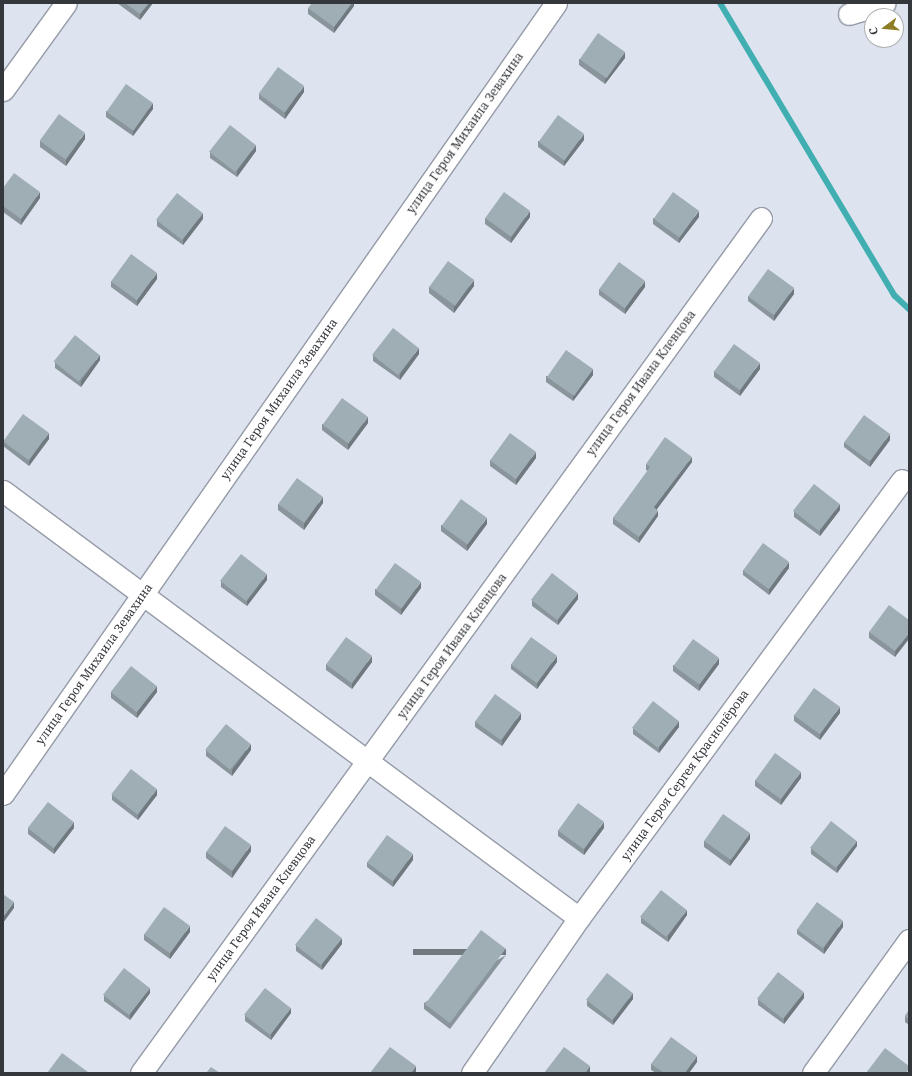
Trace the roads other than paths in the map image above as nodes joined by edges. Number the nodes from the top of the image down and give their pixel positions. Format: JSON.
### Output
{"nodes":[{"id":1,"x":66,"y":3,"type":"edge"},
{"id":2,"x":556,"y":3,"type":"edge"},
{"id":3,"x":884,"y":3,"type":"edge"},
{"id":4,"x":849,"y":14,"type":"dead end"},
{"id":5,"x":3,"y":90,"type":"edge"},
{"id":6,"x":761,"y":218,"type":"dead end"},
{"id":7,"x":902,"y":480,"type":"dead end"},
{"id":8,"x":3,"y":491,"type":"edge"},
{"id":9,"x":143,"y":594,"type":"junction"},
{"id":10,"x":370,"y":760,"type":"junction"},
{"id":11,"x":3,"y":794,"type":"edge"},
{"id":12,"x":579,"y":918,"type":"junction"},
{"id":13,"x":909,"y":940,"type":"edge"},
{"id":14,"x":141,"y":1073,"type":"edge"},
{"id":15,"x":472,"y":1073,"type":"edge"},
{"id":16,"x":813,"y":1073,"type":"edge"}],
"edges":[{"from":1,"to":5,"type":"street"},
{"from":2,"to":9,"type":"street","name":"улица Героя Михаила Зевахина"},
{"from":3,"to":4,"type":"street"},
{"from":6,"to":10,"type":"street","name":"улица Героя Ивана Клевцова"},
{"from":7,"to":12,"type":"street","name":"улица Героя Сергея Краснопёрова"},
{"from":8,"to":9,"type":"street"},
{"from":9,"to":10,"type":"street"},
{"from":9,"to":11,"type":"street","name":"улица Героя Михаила Зевахина"},
{"from":10,"to":12,"type":"street"},
{"from":10,"to":14,"type":"street","name":"улица Героя Ивана Клевцова"},
{"from":12,"to":15,"type":"street","name":"улица Героя Сергея Краснопёрова"},
{"from":13,"to":16,"type":"street"}]}
